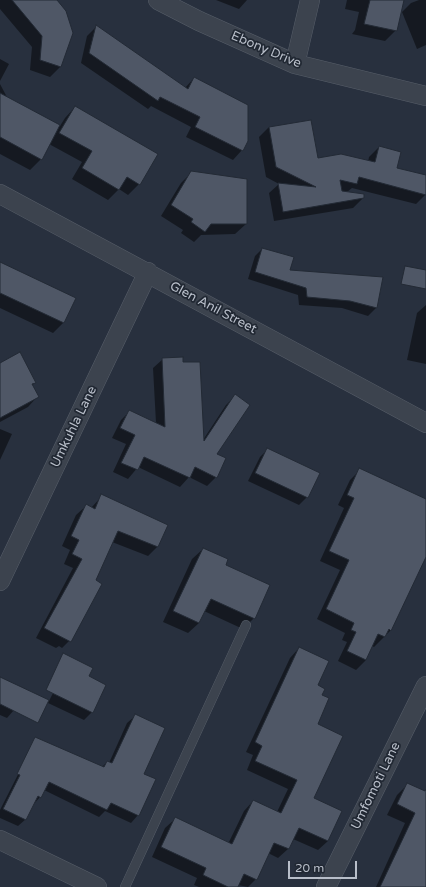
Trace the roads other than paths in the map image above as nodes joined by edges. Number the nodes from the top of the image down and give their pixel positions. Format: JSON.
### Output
{"nodes":[{"id":1,"x":158,"y":0,"type":"edge"},
{"id":2,"x":310,"y":0,"type":"edge"},
{"id":3,"x":295,"y":64,"type":"junction"},
{"id":4,"x":426,"y":96,"type":"edge"},
{"id":5,"x":0,"y":194,"type":"edge"},
{"id":6,"x":148,"y":272,"type":"junction"},
{"id":7,"x":426,"y":423,"type":"edge"},
{"id":8,"x":0,"y":581,"type":"edge"},
{"id":9,"x":246,"y":625,"type":"dead end"},
{"id":10,"x":426,"y":686,"type":"edge"},
{"id":11,"x":0,"y":840,"type":"edge"},
{"id":12,"x":97,"y":887,"type":"edge"},
{"id":13,"x":125,"y":887,"type":"edge"},
{"id":14,"x":326,"y":887,"type":"edge"}],
"edges":[{"from":1,"to":3,"type":"street","name":"Ebony Drive"},
{"from":2,"to":3,"type":"street"},
{"from":3,"to":4,"type":"street","name":"Ebony Drive"},
{"from":5,"to":6,"type":"street","name":"Glen Anil Street"},
{"from":6,"to":7,"type":"street","name":"Glen Anil Street"},
{"from":6,"to":8,"type":"street","name":"Umkuhla Lane"},
{"from":9,"to":13,"type":"lane"},
{"from":10,"to":14,"type":"street","name":"Umfomoti Lane"},
{"from":11,"to":12,"type":"street"}]}
